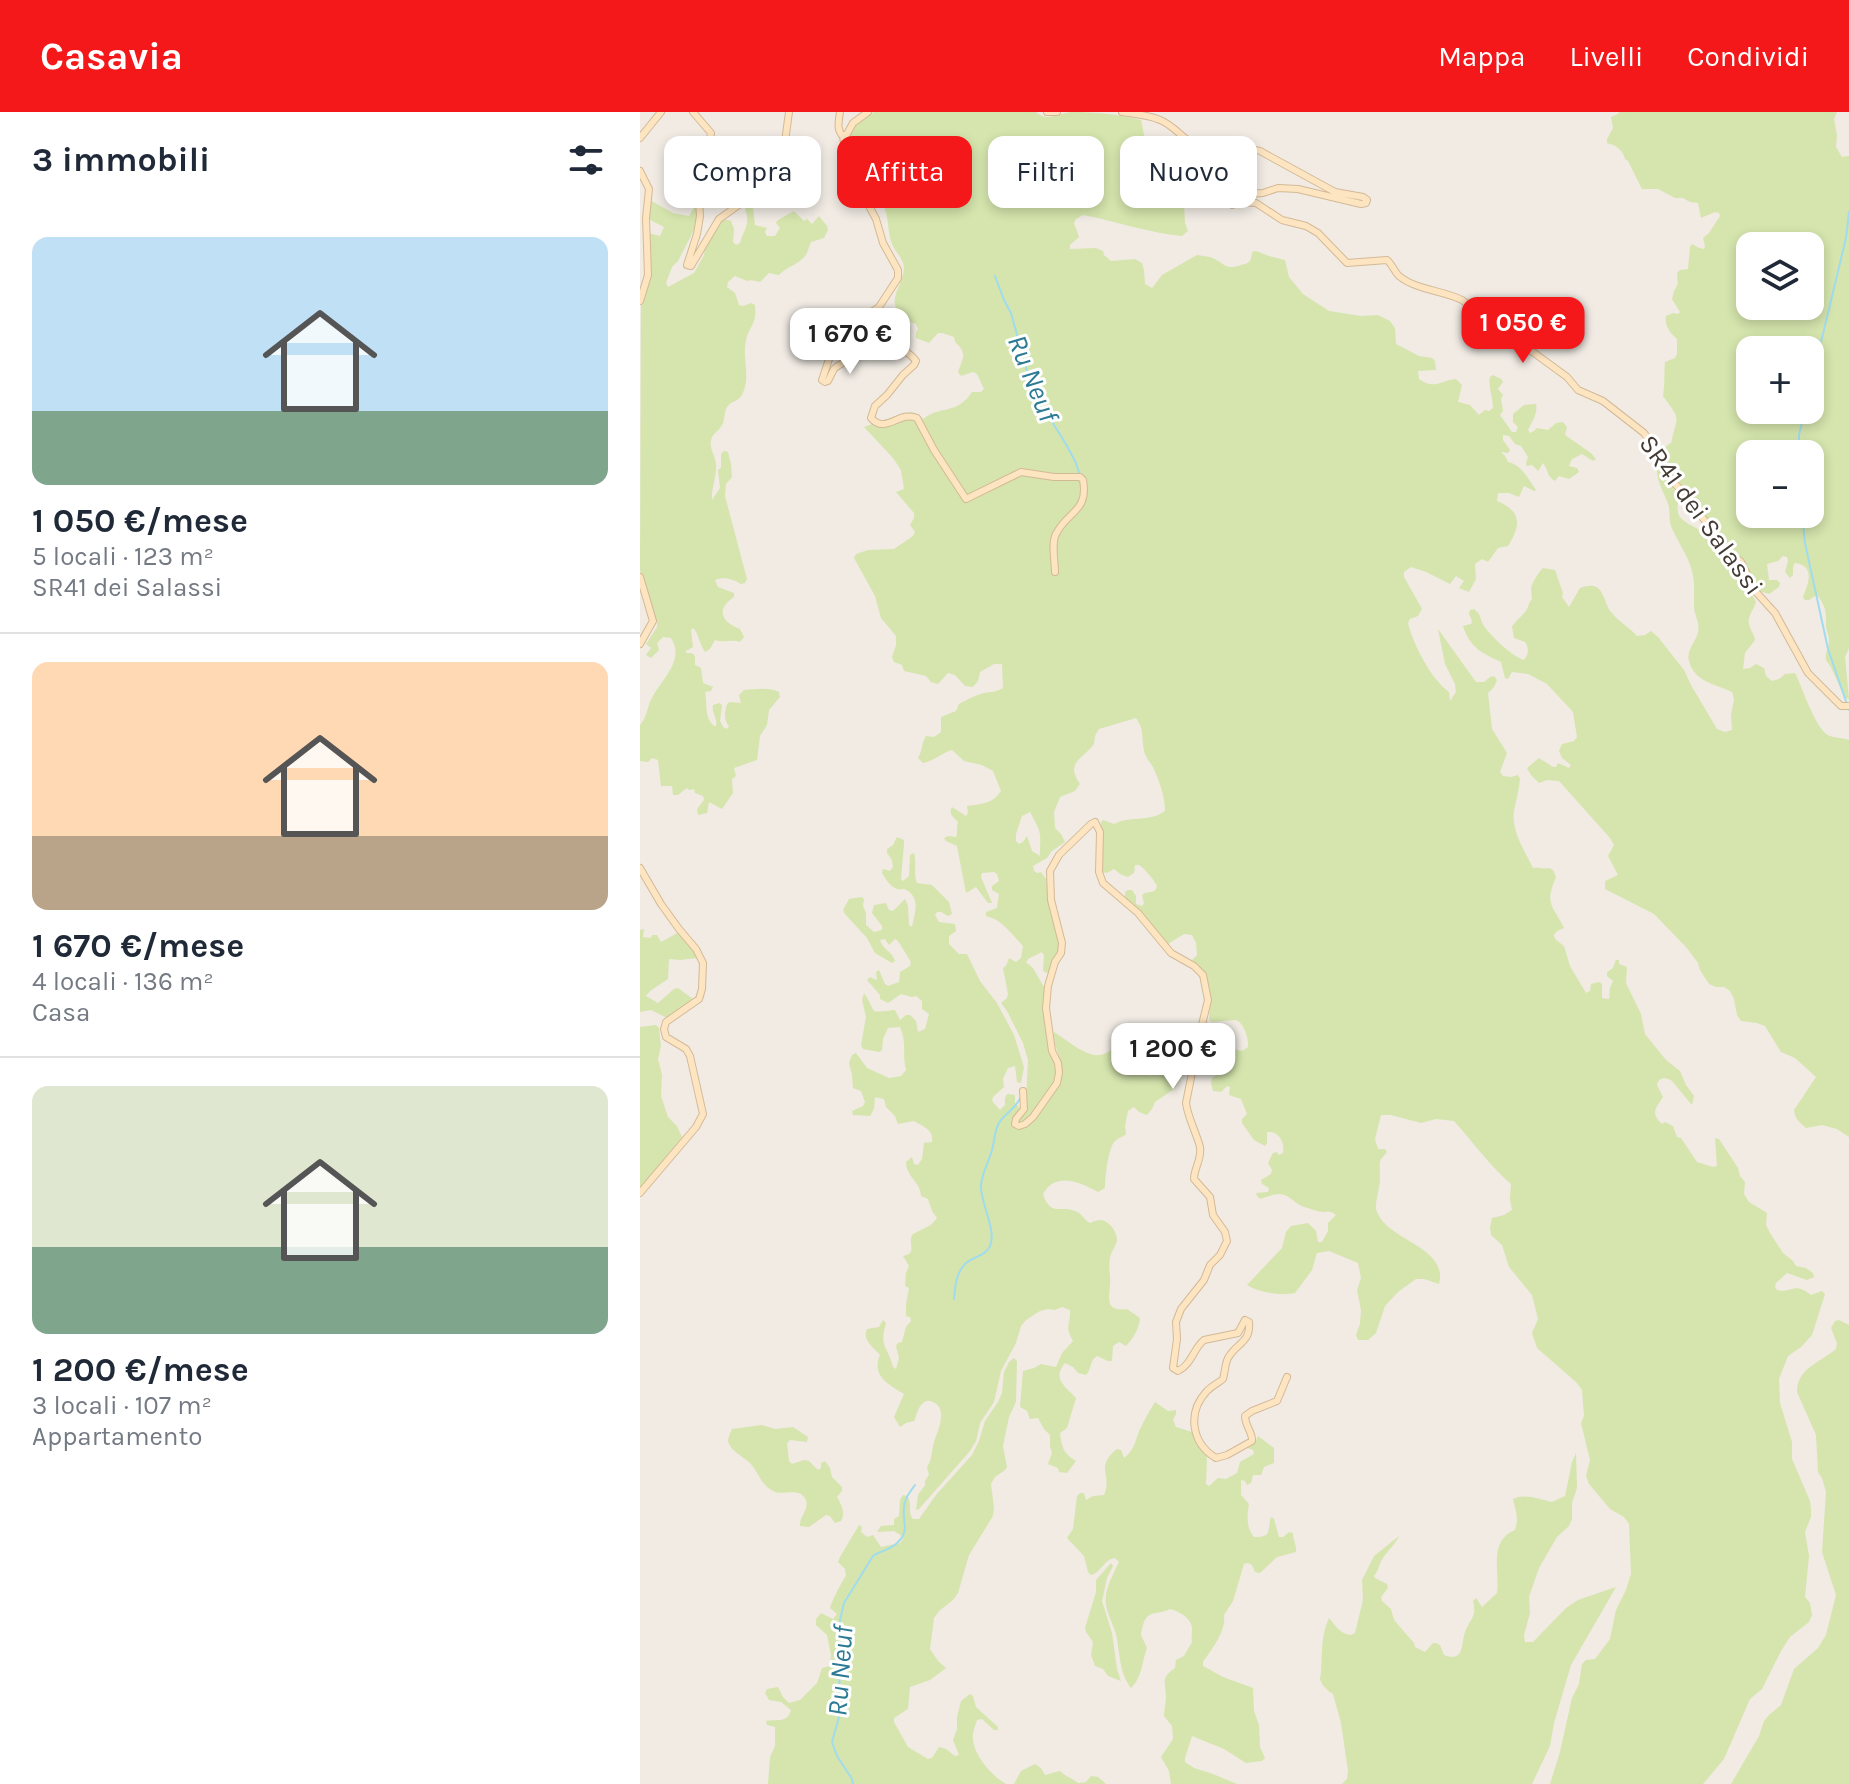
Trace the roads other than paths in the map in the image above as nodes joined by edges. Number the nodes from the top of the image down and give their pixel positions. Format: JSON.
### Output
{"nodes":[{"id":1,"x":661,"y":112,"type":"edge"},
{"id":2,"x":693,"y":112,"type":"edge"},
{"id":3,"x":789,"y":112,"type":"edge"},
{"id":4,"x":840,"y":112,"type":"edge"},
{"id":5,"x":868,"y":112,"type":"edge"},
{"id":6,"x":1047,"y":112,"type":"edge"},
{"id":7,"x":1057,"y":112,"type":"edge"},
{"id":8,"x":1122,"y":112,"type":"edge"},
{"id":9,"x":843,"y":136,"type":"joint"},
{"id":10,"x":640,"y":138,"type":"edge"},
{"id":11,"x":640,"y":171,"type":"edge"},
{"id":12,"x":870,"y":208,"type":"edge"},
{"id":13,"x":640,"y":301,"type":"edge"},
{"id":14,"x":1055,"y":572,"type":"dead end"},
{"id":15,"x":640,"y":577,"type":"edge"},
{"id":16,"x":640,"y":644,"type":"edge"},
{"id":17,"x":1849,"y":706,"type":"edge"},
{"id":18,"x":640,"y":868,"type":"edge"},
{"id":19,"x":1023,"y":1091,"type":"dead end"},
{"id":20,"x":640,"y":1193,"type":"edge"},
{"id":21,"x":1287,"y":1377,"type":"dead end"}],
"edges":[{"from":1,"to":10,"type":"street"},
{"from":2,"to":3,"type":"street"},
{"from":4,"to":9,"type":"street"},
{"from":5,"to":9,"type":"street"},
{"from":6,"to":7,"type":"street"},
{"from":8,"to":17,"type":"street","name":"SR41 dei Salassi"},
{"from":11,"to":13,"type":"street"},
{"from":12,"to":14,"type":"street"},
{"from":15,"to":16,"type":"street"},
{"from":18,"to":20,"type":"street"},
{"from":19,"to":21,"type":"street"}]}
